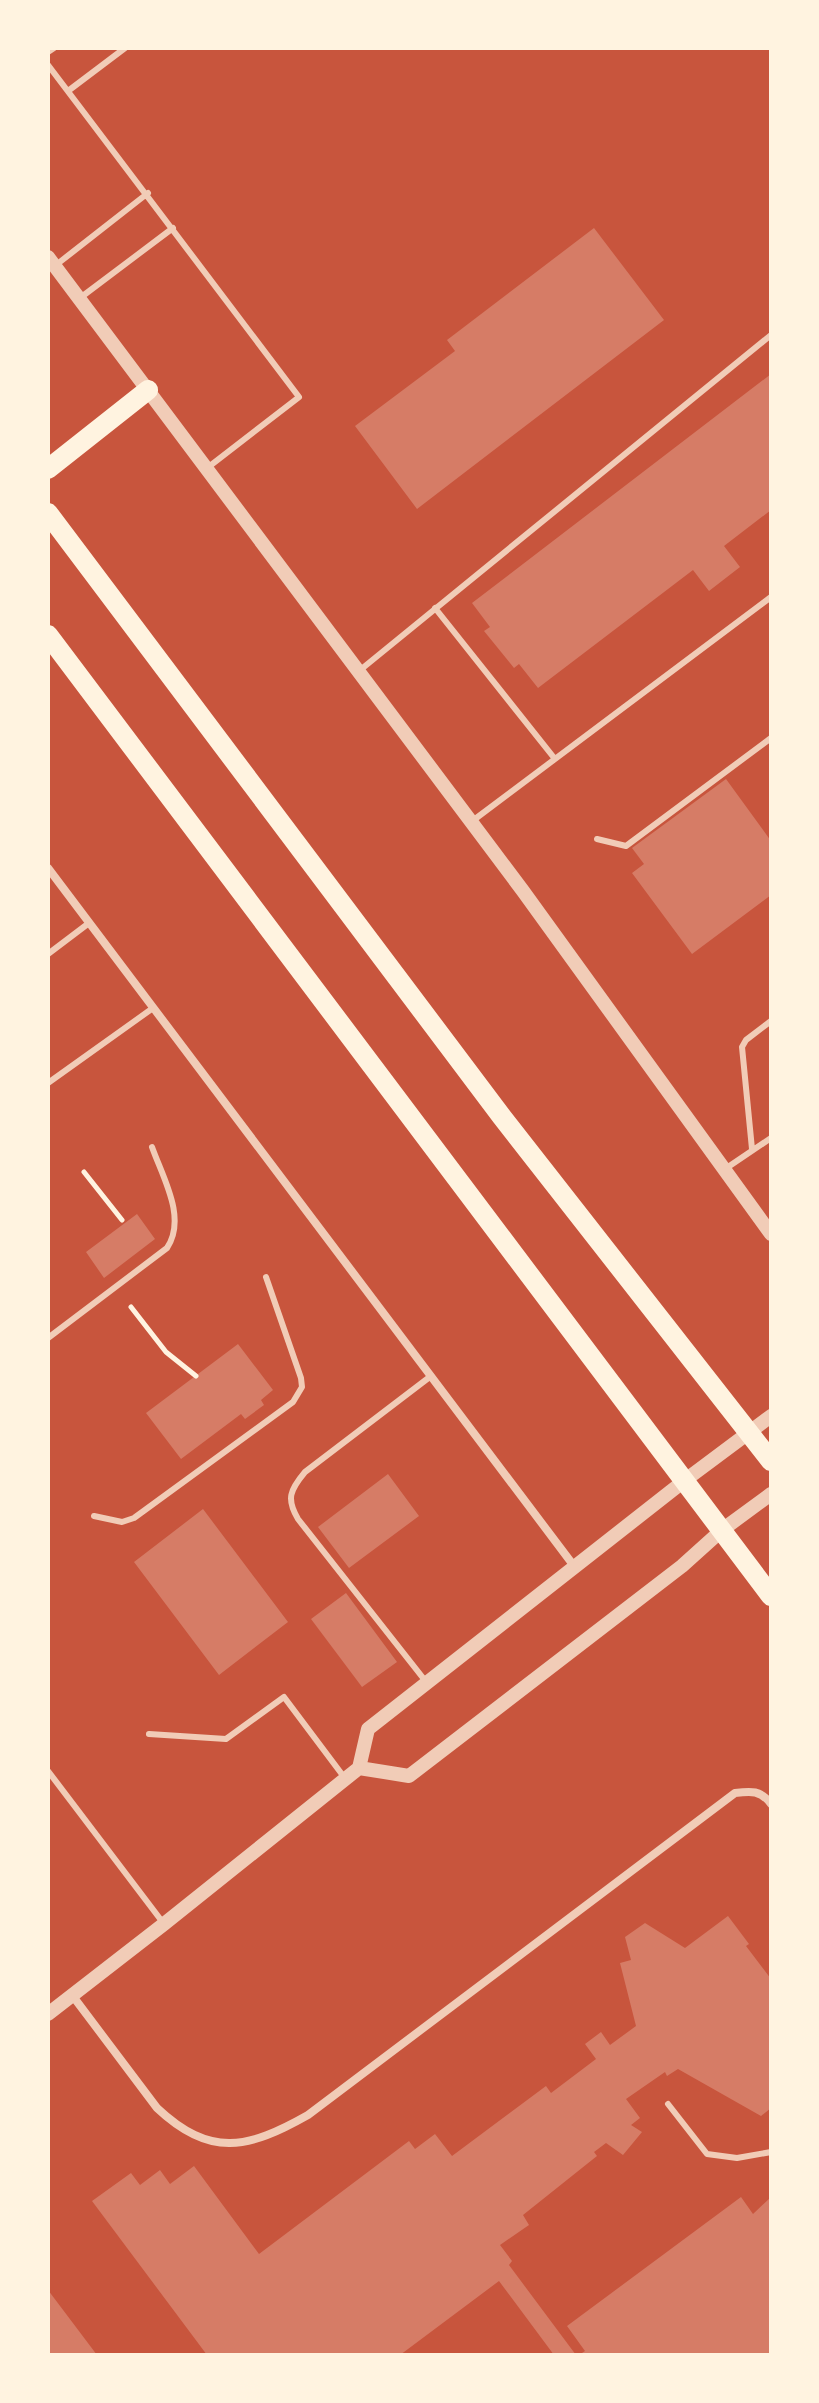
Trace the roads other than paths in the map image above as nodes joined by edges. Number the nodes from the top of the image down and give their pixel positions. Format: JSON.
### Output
{"nodes":[{"id":1,"x":54,"y":48,"type":"edge"},
{"id":2,"x":125,"y":48,"type":"edge"},
{"id":3,"x":48,"y":52,"type":"edge"},
{"id":4,"x":48,"y":65,"type":"edge"},
{"id":5,"x":68,"y":91,"type":"junction"},
{"id":6,"x":148,"y":193,"type":"junction"},
{"id":7,"x":173,"y":228,"type":"junction"},
{"id":8,"x":51,"y":261,"type":"edge"},
{"id":9,"x":80,"y":298,"type":"junction"},
{"id":10,"x":771,"y":335,"type":"edge"},
{"id":11,"x":148,"y":390,"type":"junction"},
{"id":12,"x":207,"y":468,"type":"junction"},
{"id":13,"x":48,"y":469,"type":"edge"},
{"id":14,"x":48,"y":513,"type":"edge"},
{"id":15,"x":771,"y":597,"type":"edge"},
{"id":16,"x":435,"y":608,"type":"junction"},
{"id":17,"x":48,"y":635,"type":"edge"},
{"id":18,"x":358,"y":672,"type":"junction"},
{"id":19,"x":771,"y":738,"type":"edge"},
{"id":20,"x":555,"y":759,"type":"junction"},
{"id":21,"x":471,"y":822,"type":"junction"},
{"id":22,"x":597,"y":839,"type":"dead end"},
{"id":23,"x":48,"y":868,"type":"edge"},
{"id":24,"x":89,"y":923,"type":"junction"},
{"id":25,"x":48,"y":954,"type":"edge"},
{"id":26,"x":153,"y":1008,"type":"junction"},
{"id":27,"x":771,"y":1021,"type":"edge"},
{"id":28,"x":48,"y":1083,"type":"edge"},
{"id":29,"x":771,"y":1138,"type":"edge"},
{"id":30,"x":152,"y":1147,"type":"dead end"},
{"id":31,"x":752,"y":1149,"type":"junction"},
{"id":32,"x":725,"y":1169,"type":"junction"},
{"id":33,"x":771,"y":1234,"type":"edge"},
{"id":34,"x":266,"y":1277,"type":"dead end"},
{"id":35,"x":48,"y":1338,"type":"edge"},
{"id":36,"x":431,"y":1376,"type":"junction"},
{"id":37,"x":771,"y":1416,"type":"edge"},
{"id":38,"x":749,"y":1432,"type":"junction"},
{"id":39,"x":771,"y":1461,"type":"edge"},
{"id":40,"x":684,"y":1481,"type":"junction"},
{"id":41,"x":771,"y":1494,"type":"edge"},
{"id":42,"x":94,"y":1516,"type":"dead end"},
{"id":43,"x":722,"y":1530,"type":"junction"},
{"id":44,"x":574,"y":1566,"type":"junction"},
{"id":45,"x":771,"y":1596,"type":"edge"},
{"id":46,"x":427,"y":1683,"type":"junction"},
{"id":47,"x":149,"y":1734,"type":"dead end"},
{"id":48,"x":359,"y":1768,"type":"junction"},
{"id":49,"x":48,"y":1771,"type":"edge"},
{"id":50,"x":345,"y":1779,"type":"junction"},
{"id":51,"x":771,"y":1804,"type":"edge"},
{"id":52,"x":164,"y":1924,"type":"junction"},
{"id":53,"x":72,"y":1995,"type":"junction"},
{"id":54,"x":48,"y":2014,"type":"edge"},
{"id":55,"x":668,"y":2104,"type":"dead end"},
{"id":56,"x":771,"y":2152,"type":"edge"}],
"edges":[{"from":1,"to":3,"type":"lane"},
{"from":2,"to":5,"type":"lane"},
{"from":4,"to":5,"type":"lane"},
{"from":5,"to":6,"type":"lane"},
{"from":6,"to":7,"type":"lane"},
{"from":6,"to":8,"type":"lane"},
{"from":7,"to":9,"type":"lane"},
{"from":7,"to":12,"type":"lane"},
{"from":8,"to":9,"type":"street"},
{"from":9,"to":11,"type":"street"},
{"from":10,"to":16,"type":"lane"},
{"from":11,"to":12,"type":"street"},
{"from":11,"to":13,"type":"main road"},
{"from":12,"to":18,"type":"street"},
{"from":14,"to":38,"type":"main road"},
{"from":15,"to":20,"type":"lane"},
{"from":16,"to":18,"type":"lane"},
{"from":16,"to":20,"type":"lane"},
{"from":17,"to":40,"type":"main road"},
{"from":18,"to":21,"type":"street"},
{"from":19,"to":22,"type":"lane"},
{"from":20,"to":21,"type":"lane"},
{"from":21,"to":32,"type":"street"},
{"from":23,"to":24,"type":"street"},
{"from":24,"to":25,"type":"lane"},
{"from":24,"to":26,"type":"street"},
{"from":26,"to":28,"type":"lane"},
{"from":26,"to":36,"type":"street"},
{"from":27,"to":31,"type":"lane"},
{"from":29,"to":31,"type":"lane"},
{"from":30,"to":35,"type":"lane"},
{"from":31,"to":32,"type":"lane"},
{"from":32,"to":33,"type":"street"},
{"from":34,"to":42,"type":"lane"},
{"from":36,"to":44,"type":"street"},
{"from":36,"to":46,"type":"lane"},
{"from":37,"to":38,"type":"street"},
{"from":38,"to":39,"type":"main road"},
{"from":38,"to":40,"type":"street"},
{"from":40,"to":43,"type":"main road"},
{"from":40,"to":44,"type":"street"},
{"from":41,"to":43,"type":"street"},
{"from":43,"to":45,"type":"main road"},
{"from":43,"to":48,"type":"street"},
{"from":44,"to":46,"type":"street"},
{"from":46,"to":48,"type":"street"},
{"from":47,"to":50,"type":"lane"},
{"from":48,"to":50,"type":"street"},
{"from":49,"to":52,"type":"lane"},
{"from":50,"to":52,"type":"street"},
{"from":51,"to":53,"type":"street"},
{"from":52,"to":53,"type":"street"},
{"from":53,"to":54,"type":"street"},
{"from":55,"to":56,"type":"lane"}]}
